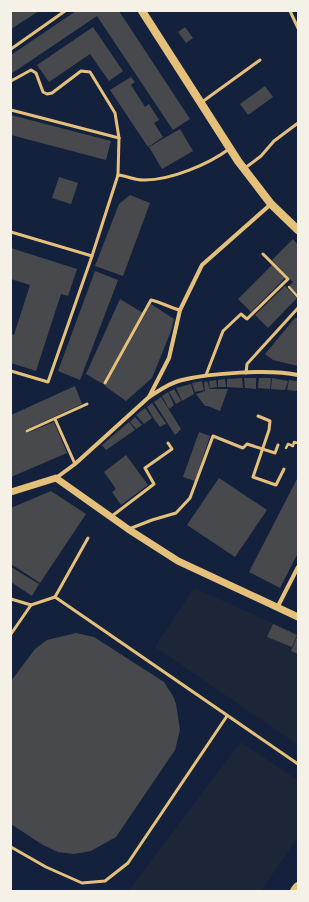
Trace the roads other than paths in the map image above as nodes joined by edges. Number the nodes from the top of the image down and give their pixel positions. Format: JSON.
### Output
{"nodes":[{"id":1,"x":65,"y":11,"type":"edge"},
{"id":2,"x":142,"y":11,"type":"edge"},
{"id":3,"x":290,"y":11,"type":"edge"},
{"id":4,"x":298,"y":28,"type":"edge"},
{"id":5,"x":11,"y":49,"type":"edge"},
{"id":6,"x":260,"y":60,"type":"dead end"},
{"id":7,"x":11,"y":81,"type":"edge"},
{"id":8,"x":201,"y":103,"type":"junction"},
{"id":9,"x":11,"y":110,"type":"edge"},
{"id":10,"x":298,"y":123,"type":"edge"},
{"id":11,"x":119,"y":138,"type":"junction"},
{"id":12,"x":230,"y":148,"type":"junction"},
{"id":13,"x":244,"y":169,"type":"junction"},
{"id":14,"x":118,"y":174,"type":"junction"},
{"id":15,"x":271,"y":204,"type":"junction"},
{"id":16,"x":297,"y":226,"type":"edge"},
{"id":17,"x":11,"y":232,"type":"edge"},
{"id":18,"x":263,"y":254,"type":"dead end"},
{"id":19,"x":92,"y":256,"type":"junction"},
{"id":20,"x":298,"y":308,"type":"edge"},
{"id":21,"x":180,"y":310,"type":"junction"},
{"id":22,"x":11,"y":371,"type":"edge"},
{"id":23,"x":246,"y":373,"type":"junction"},
{"id":24,"x":298,"y":374,"type":"edge"},
{"id":25,"x":206,"y":375,"type":"junction"},
{"id":26,"x":105,"y":383,"type":"dead end"},
{"id":27,"x":149,"y":397,"type":"junction"},
{"id":28,"x":87,"y":404,"type":"dead end"},
{"id":29,"x":258,"y":416,"type":"dead end"},
{"id":30,"x":55,"y":419,"type":"junction"},
{"id":31,"x":27,"y":431,"type":"dead end"},
{"id":32,"x":168,"y":443,"type":"dead end"},
{"id":33,"x":278,"y":445,"type":"road end"},
{"id":34,"x":262,"y":449,"type":"junction"},
{"id":35,"x":75,"y":464,"type":"junction"},
{"id":36,"x":284,"y":469,"type":"dead end"},
{"id":37,"x":56,"y":478,"type":"junction"},
{"id":38,"x":11,"y":492,"type":"edge"},
{"id":39,"x":111,"y":517,"type":"junction"},
{"id":40,"x":128,"y":529,"type":"junction"},
{"id":41,"x":88,"y":538,"type":"dead end"},
{"id":42,"x":298,"y":567,"type":"edge"},
{"id":43,"x":55,"y":597,"type":"junction"},
{"id":44,"x":11,"y":599,"type":"edge"},
{"id":45,"x":31,"y":605,"type":"junction"},
{"id":46,"x":277,"y":608,"type":"junction"},
{"id":47,"x":298,"y":618,"type":"edge"},
{"id":48,"x":11,"y":634,"type":"edge"},
{"id":49,"x":227,"y":716,"type":"junction"},
{"id":50,"x":298,"y":764,"type":"edge"},
{"id":51,"x":11,"y":847,"type":"edge"},
{"id":52,"x":298,"y":887,"type":"edge"},
{"id":53,"x":295,"y":891,"type":"edge"}],
"edges":[{"from":1,"to":5,"type":"lane"},
{"from":2,"to":8,"type":"main road"},
{"from":3,"to":4,"type":"lane"},
{"from":6,"to":8,"type":"lane"},
{"from":7,"to":11,"type":"lane"},
{"from":8,"to":12,"type":"main road"},
{"from":9,"to":11,"type":"lane"},
{"from":10,"to":13,"type":"lane"},
{"from":11,"to":14,"type":"lane"},
{"from":12,"to":13,"type":"main road"},
{"from":12,"to":14,"type":"lane"},
{"from":13,"to":15,"type":"main road"},
{"from":14,"to":19,"type":"lane"},
{"from":15,"to":16,"type":"main road"},
{"from":15,"to":21,"type":"street"},
{"from":17,"to":19,"type":"lane"},
{"from":18,"to":25,"type":"lane"},
{"from":19,"to":22,"type":"lane"},
{"from":20,"to":23,"type":"lane"},
{"from":21,"to":26,"type":"lane"},
{"from":21,"to":27,"type":"street"},
{"from":23,"to":24,"type":"street"},
{"from":23,"to":25,"type":"street"},
{"from":25,"to":27,"type":"street"},
{"from":27,"to":35,"type":"street"},
{"from":28,"to":30,"type":"lane"},
{"from":29,"to":34,"type":"lane"},
{"from":30,"to":31,"type":"lane"},
{"from":30,"to":35,"type":"lane"},
{"from":32,"to":39,"type":"lane"},
{"from":33,"to":34,"type":"lane"},
{"from":34,"to":36,"type":"lane"},
{"from":34,"to":40,"type":"lane"},
{"from":35,"to":37,"type":"street"},
{"from":37,"to":38,"type":"street"},
{"from":37,"to":39,"type":"street"},
{"from":39,"to":40,"type":"street"},
{"from":40,"to":46,"type":"street"},
{"from":41,"to":43,"type":"lane"},
{"from":42,"to":46,"type":"street"},
{"from":43,"to":45,"type":"lane"},
{"from":43,"to":49,"type":"lane"},
{"from":44,"to":45,"type":"lane"},
{"from":45,"to":48,"type":"lane"},
{"from":46,"to":47,"type":"street"},
{"from":49,"to":50,"type":"lane"},
{"from":49,"to":51,"type":"lane"},
{"from":52,"to":53,"type":"main road"}]}
